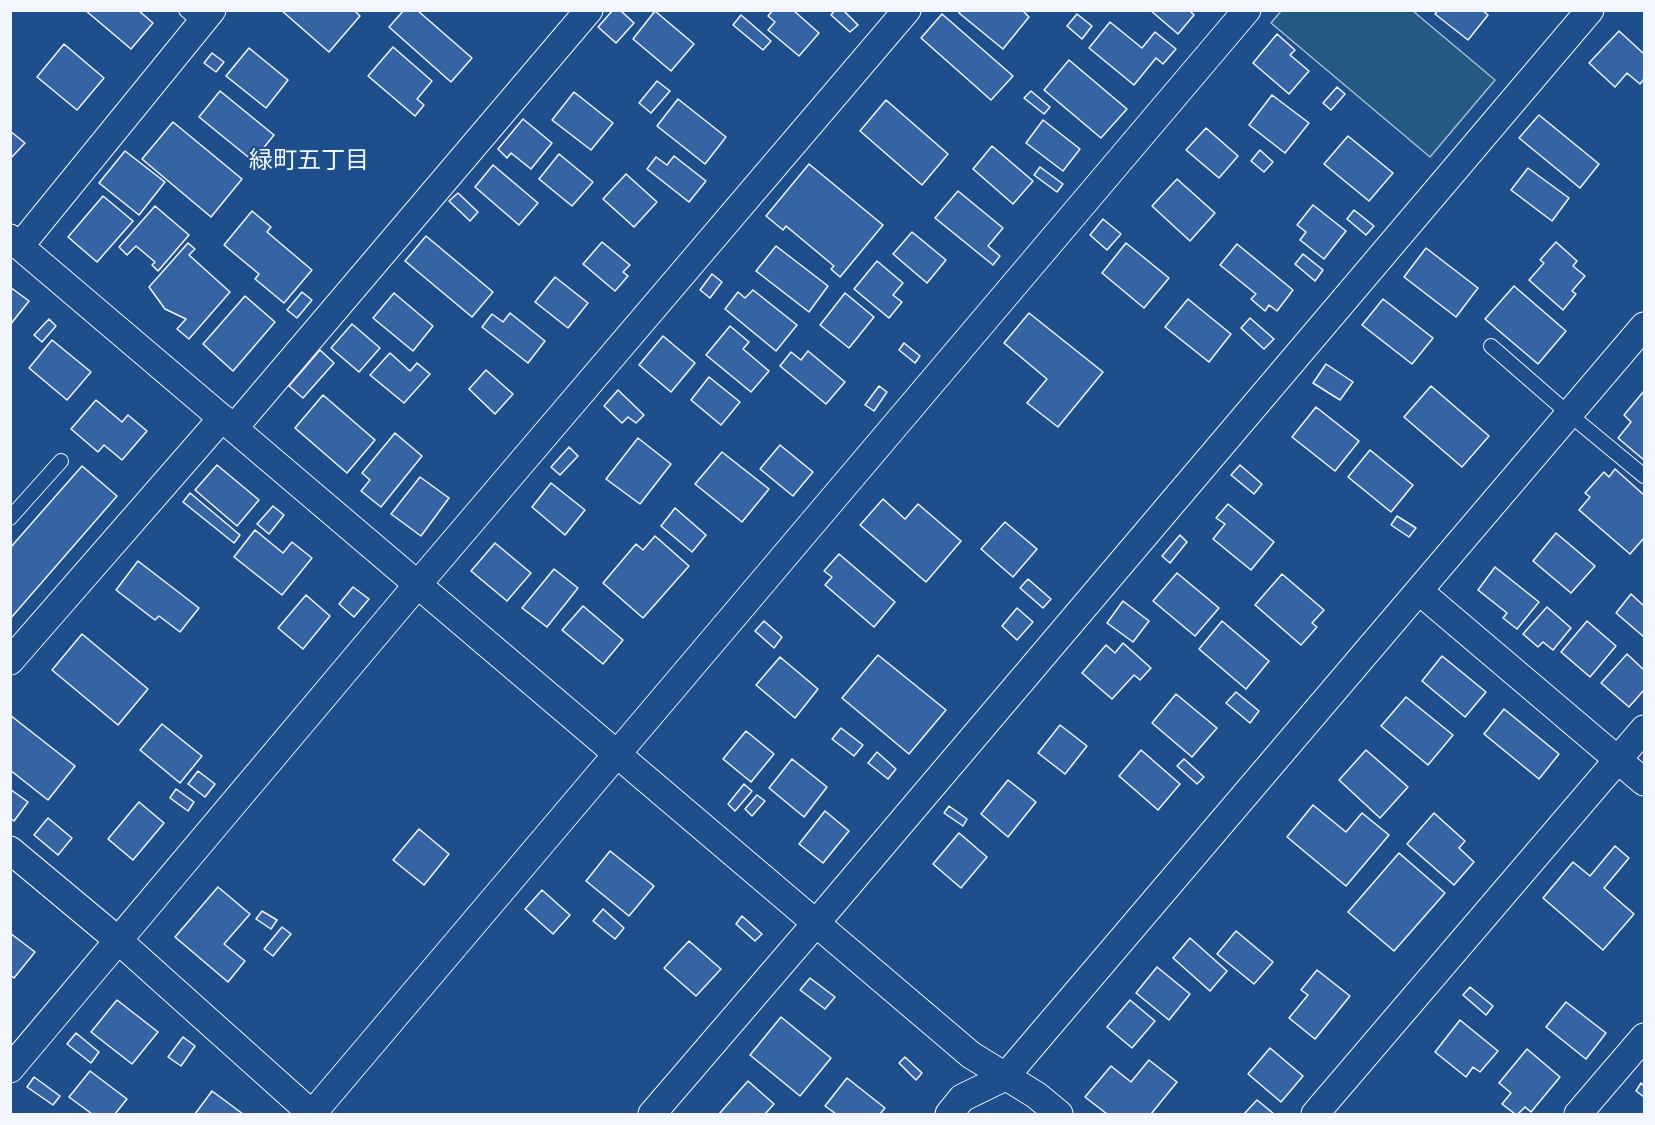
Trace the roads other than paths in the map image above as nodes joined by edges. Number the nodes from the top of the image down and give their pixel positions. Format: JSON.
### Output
{"nodes":[{"id":1,"x":589,"y":10,"type":"edge"},
{"id":2,"x":907,"y":10,"type":"edge"},
{"id":3,"x":1247,"y":10,"type":"edge"},
{"id":4,"x":1590,"y":10,"type":"edge"},
{"id":5,"x":200,"y":15,"type":"edge"},
{"id":6,"x":15,"y":242,"type":"edge"},
{"id":7,"x":1644,"y":326,"type":"edge"},
{"id":8,"x":1491,"y":346,"type":"dead end"},
{"id":9,"x":1569,"y":414,"type":"junction"},
{"id":10,"x":228,"y":423,"type":"junction"},
{"id":11,"x":61,"y":461,"type":"dead end"},
{"id":12,"x":1644,"y":476,"type":"edge"},
{"id":13,"x":10,"y":518,"type":"edge"},
{"id":14,"x":418,"y":584,"type":"junction"},
{"id":15,"x":1419,"y":591,"type":"junction"},
{"id":16,"x":10,"y":661,"type":"edge"},
{"id":17,"x":1644,"y":729,"type":"edge"},
{"id":18,"x":617,"y":754,"type":"junction"},
{"id":19,"x":1618,"y":759,"type":"junction"},
{"id":20,"x":1644,"y":782,"type":"edge"},
{"id":21,"x":10,"y":850,"type":"edge"},
{"id":22,"x":816,"y":923,"type":"junction"},
{"id":23,"x":118,"y":941,"type":"junction"},
{"id":24,"x":1644,"y":1037,"type":"edge"},
{"id":25,"x":10,"y":1069,"type":"edge"},
{"id":26,"x":1005,"y":1077,"type":"junction"},
{"id":27,"x":312,"y":1114,"type":"edge"},
{"id":28,"x":652,"y":1114,"type":"edge"},
{"id":29,"x":949,"y":1114,"type":"edge"},
{"id":30,"x":1059,"y":1114,"type":"edge"},
{"id":31,"x":1315,"y":1114,"type":"edge"},
{"id":32,"x":1578,"y":1114,"type":"edge"}],
"edges":[{"from":1,"to":10,"type":"street"},
{"from":2,"to":14,"type":"street"},
{"from":3,"to":18,"type":"street"},
{"from":4,"to":22,"type":"street"},
{"from":5,"to":6,"type":"street"},
{"from":6,"to":10,"type":"street"},
{"from":7,"to":9,"type":"street"},
{"from":8,"to":9,"type":"lane"},
{"from":9,"to":12,"type":"lane"},
{"from":9,"to":15,"type":"street"},
{"from":10,"to":14,"type":"street"},
{"from":10,"to":16,"type":"street"},
{"from":11,"to":13,"type":"lane"},
{"from":14,"to":18,"type":"street"},
{"from":14,"to":23,"type":"street"},
{"from":15,"to":19,"type":"street"},
{"from":15,"to":26,"type":"street"},
{"from":17,"to":19,"type":"street"},
{"from":18,"to":22,"type":"street"},
{"from":18,"to":27,"type":"street"},
{"from":19,"to":20,"type":"street"},
{"from":19,"to":31,"type":"street"},
{"from":21,"to":23,"type":"street"},
{"from":22,"to":26,"type":"street"},
{"from":22,"to":28,"type":"street"},
{"from":23,"to":25,"type":"street"},
{"from":23,"to":27,"type":"street"},
{"from":24,"to":32,"type":"street"},
{"from":26,"to":29,"type":"street"},
{"from":26,"to":30,"type":"street"}]}
